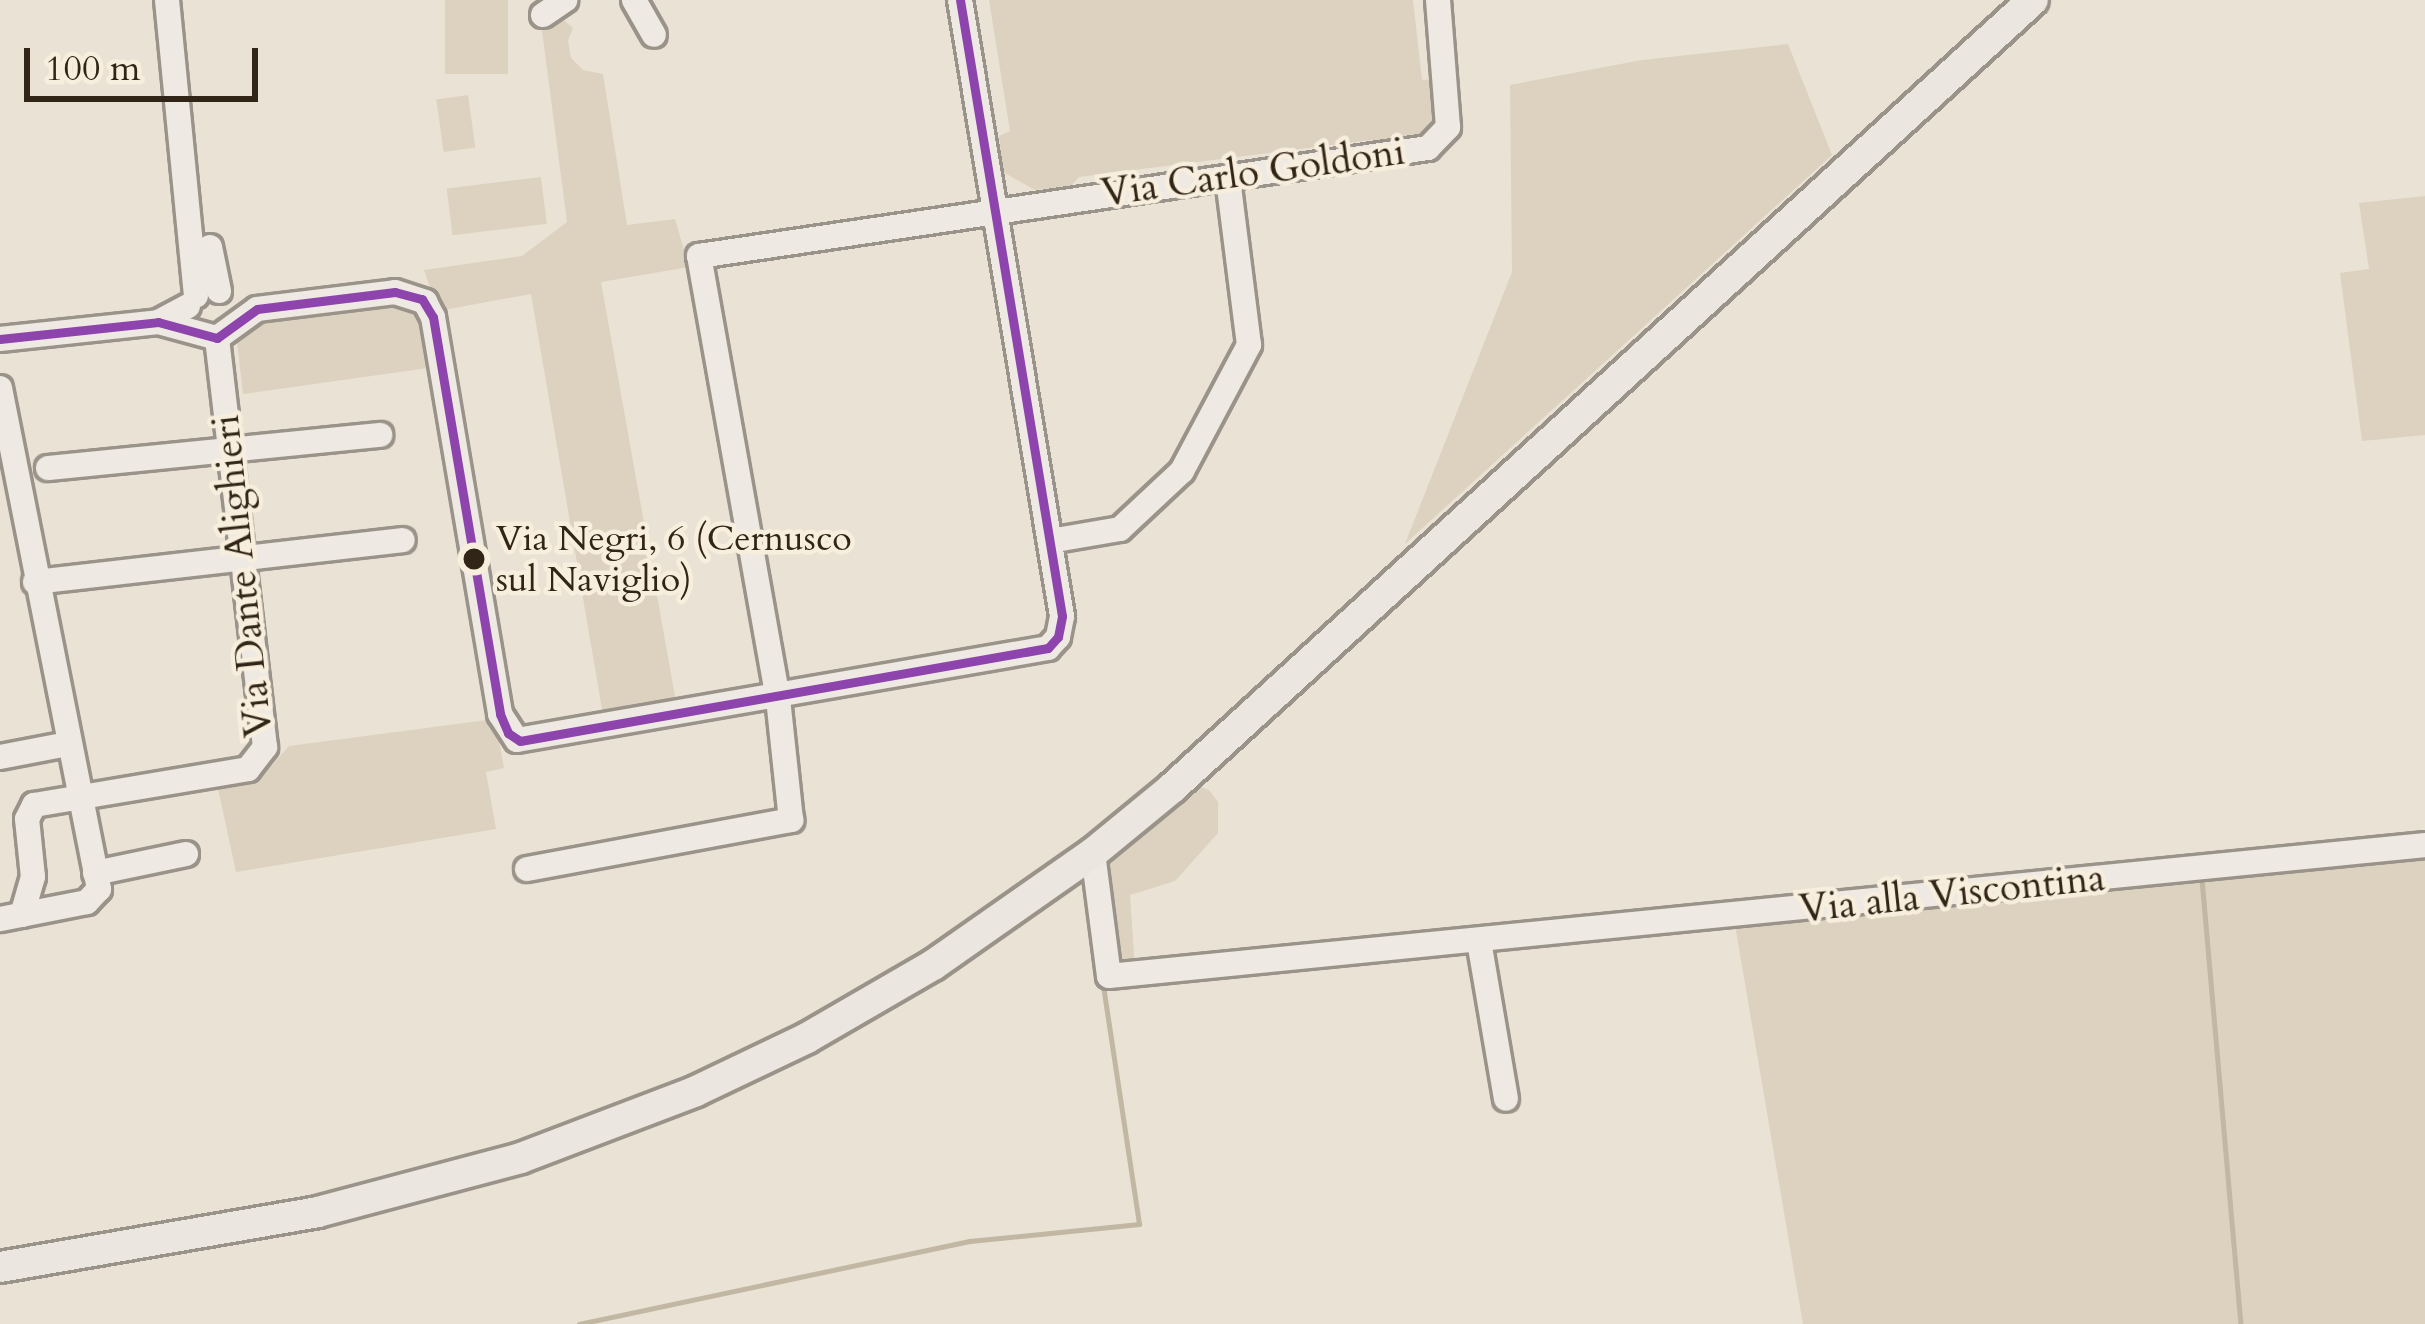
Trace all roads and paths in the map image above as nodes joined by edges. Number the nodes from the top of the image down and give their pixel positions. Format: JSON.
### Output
{"nodes":[{"id":1,"x":167,"y":0,"type":"edge"},
{"id":2,"x":180,"y":0,"type":"edge"},
{"id":3,"x":566,"y":0,"type":"edge"},
{"id":4,"x":959,"y":0,"type":"edge"},
{"id":5,"x":1438,"y":0,"type":"edge"},
{"id":6,"x":2033,"y":0,"type":"edge"},
{"id":7,"x":641,"y":1,"type":"edge"},
{"id":8,"x":543,"y":15,"type":"dead end"},
{"id":9,"x":654,"y":35,"type":"dead end"},
{"id":10,"x":1228,"y":178,"type":"junction"},
{"id":11,"x":994,"y":212,"type":"junction"},
{"id":12,"x":210,"y":315,"type":"junction"},
{"id":13,"x":0,"y":339,"type":"edge"},
{"id":14,"x":0,"y":388,"type":"edge"},
{"id":15,"x":380,"y":435,"type":"dead end"},
{"id":16,"x":225,"y":453,"type":"junction"},
{"id":17,"x":48,"y":468,"type":"dead end"},
{"id":18,"x":403,"y":540,"type":"dead end"},
{"id":19,"x":1050,"y":542,"type":"junction"},
{"id":20,"x":238,"y":558,"type":"junction"},
{"id":21,"x":35,"y":582,"type":"junction"},
{"id":22,"x":778,"y":699,"type":"junction"},
{"id":23,"x":68,"y":744,"type":"junction"},
{"id":24,"x":0,"y":757,"type":"edge"},
{"id":25,"x":77,"y":796,"type":"junction"},
{"id":26,"x":2425,"y":845,"type":"edge"},
{"id":27,"x":1093,"y":853,"type":"junction"},
{"id":28,"x":186,"y":854,"type":"dead end"},
{"id":29,"x":527,"y":869,"type":"dead end"},
{"id":30,"x":96,"y":884,"type":"junction"},
{"id":31,"x":11,"y":916,"type":"edge"},
{"id":32,"x":1479,"y":941,"type":"junction"},
{"id":33,"x":1506,"y":1099,"type":"dead end"},
{"id":34,"x":0,"y":1267,"type":"edge"}],
"edges":[{"from":1,"to":12,"type":"street","name":"Via Dante Alighieri"},
{"from":2,"to":12,"type":"street","name":"Via Dante Alighieri"},
{"from":3,"to":8,"type":"street"},
{"from":4,"to":11,"type":"street"},
{"from":5,"to":10,"type":"street","name":"Via Carlo Goldoni"},
{"from":6,"to":27,"type":"main road"},
{"from":7,"to":9,"type":"street"},
{"from":10,"to":11,"type":"street","name":"Via Carlo Goldoni"},
{"from":10,"to":19,"type":"street"},
{"from":11,"to":19,"type":"street"},
{"from":11,"to":22,"type":"street","name":"Via Carlo Goldoni"},
{"from":12,"to":13,"type":"street"},
{"from":12,"to":16,"type":"street","name":"Via Dante Alighieri"},
{"from":12,"to":22,"type":"street"},
{"from":14,"to":21,"type":"street"},
{"from":15,"to":16,"type":"street"},
{"from":16,"to":17,"type":"street"},
{"from":16,"to":20,"type":"street","name":"Via Dante Alighieri"},
{"from":18,"to":20,"type":"street"},
{"from":19,"to":22,"type":"street"},
{"from":20,"to":21,"type":"street"},
{"from":20,"to":25,"type":"street","name":"Via Dante Alighieri"},
{"from":21,"to":23,"type":"street"},
{"from":22,"to":29,"type":"street"},
{"from":23,"to":24,"type":"street"},
{"from":23,"to":25,"type":"street"},
{"from":25,"to":30,"type":"street"},
{"from":25,"to":31,"type":"street","name":"Via Dante Alighieri"},
{"from":26,"to":32,"type":"street","name":"Via alla Viscontina"},
{"from":27,"to":32,"type":"street","name":"Via alla Viscontina"},
{"from":27,"to":34,"type":"main road"},
{"from":28,"to":30,"type":"street"},
{"from":30,"to":31,"type":"street"},
{"from":32,"to":33,"type":"street"}]}
